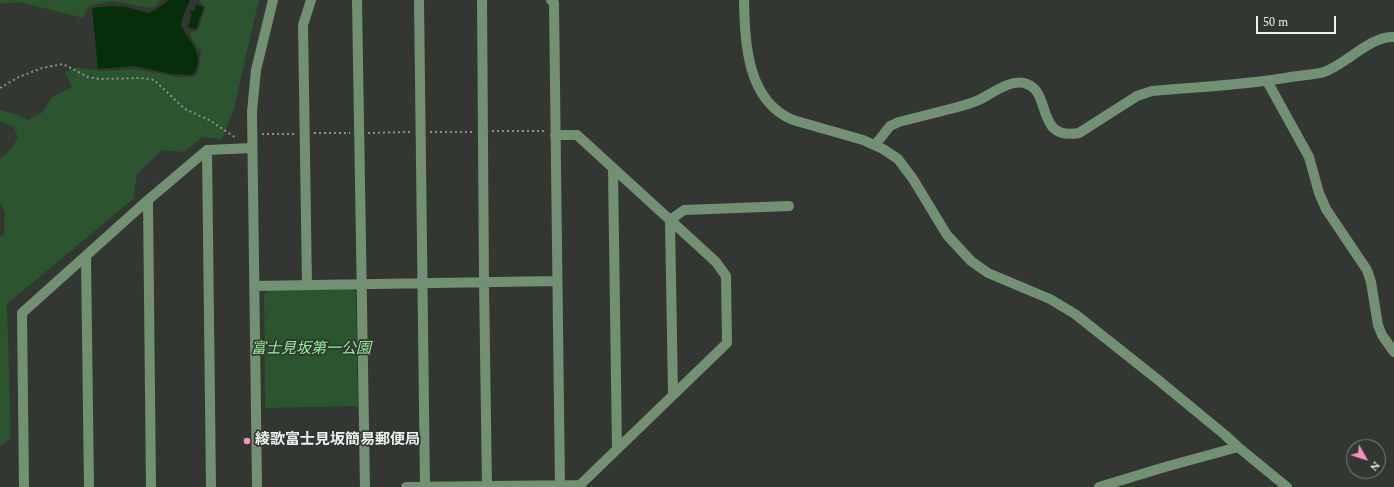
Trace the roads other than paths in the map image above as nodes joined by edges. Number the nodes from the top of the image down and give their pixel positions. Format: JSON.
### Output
{"nodes":[{"id":1,"x":273,"y":0,"type":"edge"},
{"id":2,"x":311,"y":0,"type":"edge"},
{"id":3,"x":357,"y":0,"type":"edge"},
{"id":4,"x":419,"y":0,"type":"edge"},
{"id":5,"x":482,"y":0,"type":"edge"},
{"id":6,"x":551,"y":0,"type":"edge"},
{"id":7,"x":744,"y":0,"type":"edge"},
{"id":8,"x":1394,"y":38,"type":"edge"},
{"id":9,"x":1267,"y":81,"type":"junction"},
{"id":10,"x":555,"y":133,"type":"junction"},
{"id":11,"x":252,"y":142,"type":"junction"},
{"id":12,"x":876,"y":145,"type":"junction"},
{"id":13,"x":207,"y":150,"type":"junction"},
{"id":14,"x":613,"y":168,"type":"junction"},
{"id":15,"x":148,"y":200,"type":"junction"},
{"id":16,"x":789,"y":206,"type":"dead end"},
{"id":17,"x":670,"y":220,"type":"junction"},
{"id":18,"x":86,"y":256,"type":"junction"},
{"id":19,"x":556,"y":280,"type":"junction"},
{"id":20,"x":484,"y":282,"type":"junction"},
{"id":21,"x":422,"y":283,"type":"junction"},
{"id":22,"x":362,"y":284,"type":"junction"},
{"id":23,"x":307,"y":285,"type":"junction"},
{"id":24,"x":254,"y":286,"type":"junction"},
{"id":25,"x":1394,"y":352,"type":"edge"},
{"id":26,"x":673,"y":395,"type":"junction"},
{"id":27,"x":1238,"y":447,"type":"junction"},
{"id":28,"x":617,"y":449,"type":"junction"},
{"id":29,"x":560,"y":486,"type":"edge"},
{"id":30,"x":24,"y":487,"type":"edge"},
{"id":31,"x":89,"y":487,"type":"edge"},
{"id":32,"x":151,"y":487,"type":"edge"},
{"id":33,"x":211,"y":487,"type":"edge"},
{"id":34,"x":257,"y":487,"type":"edge"},
{"id":35,"x":365,"y":487,"type":"edge"},
{"id":36,"x":406,"y":487,"type":"edge"},
{"id":37,"x":425,"y":487,"type":"edge"},
{"id":38,"x":487,"y":487,"type":"edge"},
{"id":39,"x":1098,"y":487,"type":"edge"},
{"id":40,"x":1287,"y":487,"type":"edge"}],
"edges":[{"from":1,"to":11,"type":"street"},
{"from":2,"to":23,"type":"street"},
{"from":3,"to":22,"type":"street"},
{"from":4,"to":21,"type":"street"},
{"from":5,"to":20,"type":"street"},
{"from":6,"to":10,"type":"street"},
{"from":7,"to":12,"type":"street"},
{"from":8,"to":9,"type":"street"},
{"from":9,"to":12,"type":"street"},
{"from":9,"to":25,"type":"street"},
{"from":10,"to":14,"type":"street"},
{"from":10,"to":19,"type":"street"},
{"from":11,"to":13,"type":"street"},
{"from":11,"to":24,"type":"street"},
{"from":12,"to":27,"type":"street"},
{"from":13,"to":15,"type":"street"},
{"from":13,"to":33,"type":"street"},
{"from":14,"to":17,"type":"street"},
{"from":14,"to":28,"type":"street"},
{"from":15,"to":18,"type":"street"},
{"from":15,"to":32,"type":"street"},
{"from":16,"to":17,"type":"street"},
{"from":17,"to":26,"type":"street"},
{"from":17,"to":26,"type":"street"},
{"from":18,"to":30,"type":"street"},
{"from":18,"to":31,"type":"street"},
{"from":19,"to":20,"type":"street"},
{"from":19,"to":29,"type":"street"},
{"from":20,"to":21,"type":"street"},
{"from":20,"to":38,"type":"street"},
{"from":21,"to":22,"type":"street"},
{"from":21,"to":37,"type":"street"},
{"from":22,"to":23,"type":"street"},
{"from":22,"to":35,"type":"street"},
{"from":23,"to":24,"type":"street"},
{"from":24,"to":34,"type":"street"},
{"from":26,"to":28,"type":"street"},
{"from":27,"to":39,"type":"street"},
{"from":27,"to":40,"type":"street"},
{"from":28,"to":29,"type":"street"},
{"from":29,"to":38,"type":"street"},
{"from":36,"to":37,"type":"street"},
{"from":37,"to":38,"type":"street"}]}
